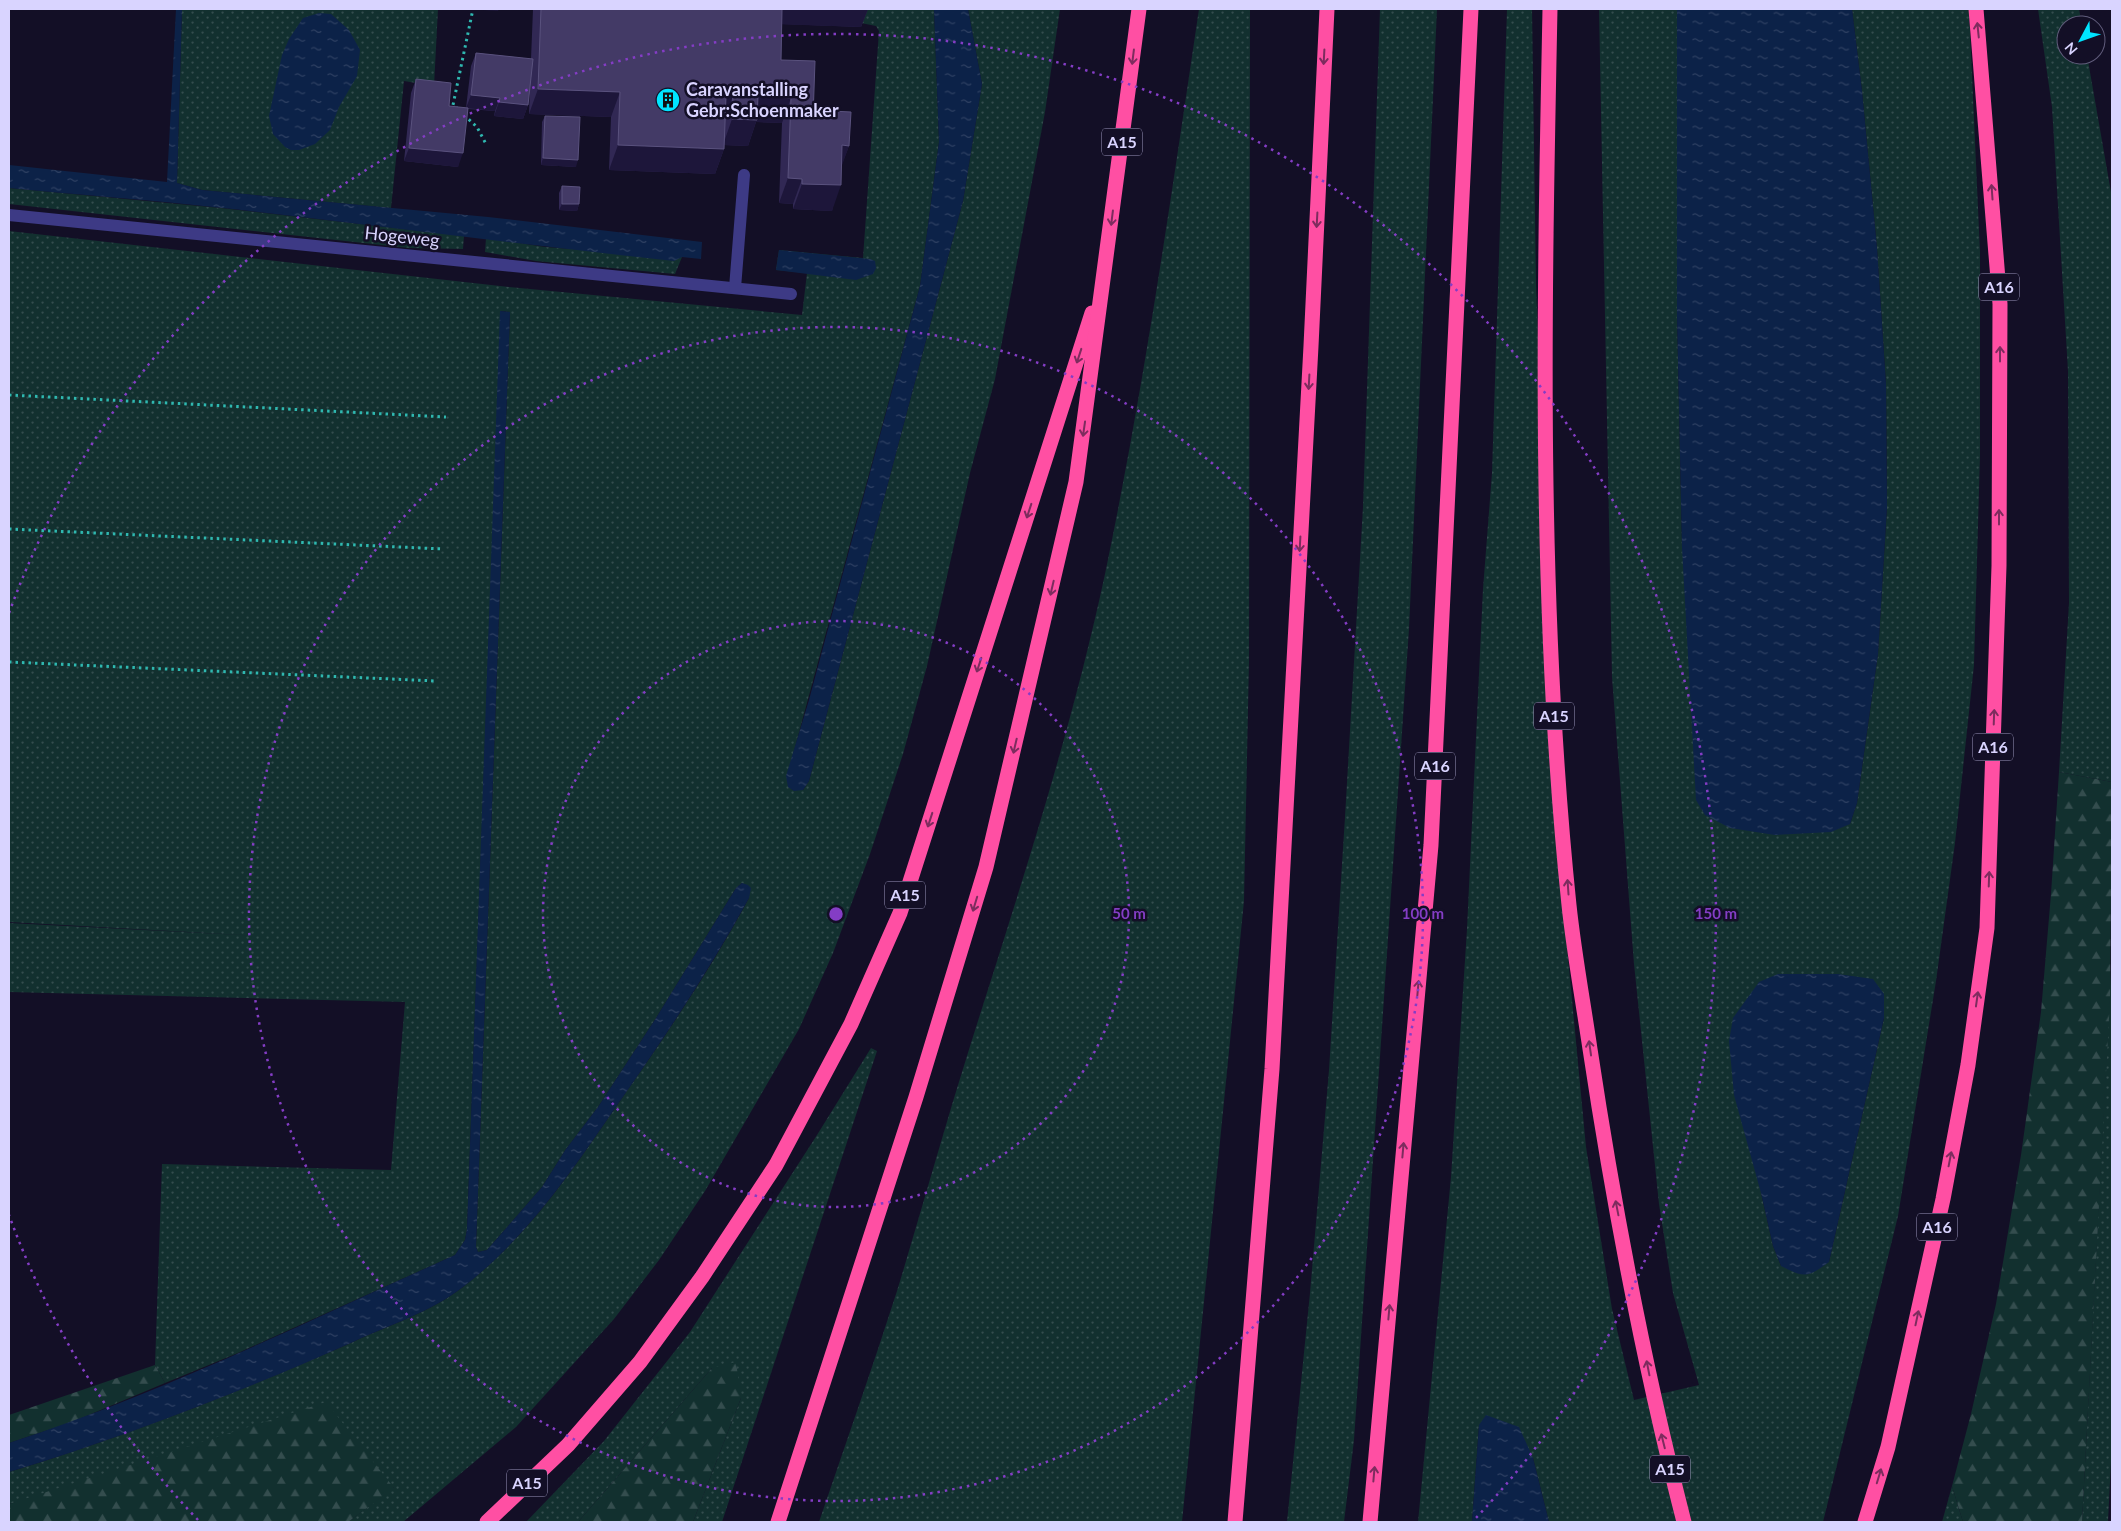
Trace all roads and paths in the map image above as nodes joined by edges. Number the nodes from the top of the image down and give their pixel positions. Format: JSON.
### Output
{"nodes":[{"id":1,"x":473,"y":9,"type":"edge"},
{"id":2,"x":1139,"y":9,"type":"edge"},
{"id":3,"x":1327,"y":9,"type":"edge"},
{"id":4,"x":1471,"y":9,"type":"edge"},
{"id":5,"x":1550,"y":9,"type":"edge"},
{"id":6,"x":1976,"y":9,"type":"edge"},
{"id":7,"x":486,"y":144,"type":"dead end"},
{"id":8,"x":744,"y":175,"type":"dead end"},
{"id":9,"x":9,"y":215,"type":"edge"},
{"id":10,"x":1104,"y":276,"type":"junction"},
{"id":11,"x":735,"y":288,"type":"junction"},
{"id":12,"x":791,"y":294,"type":"dead end"},
{"id":13,"x":9,"y":395,"type":"edge"},
{"id":14,"x":446,"y":417,"type":"dead end"},
{"id":15,"x":9,"y":529,"type":"edge"},
{"id":16,"x":443,"y":549,"type":"dead end"},
{"id":17,"x":9,"y":662,"type":"edge"},
{"id":18,"x":436,"y":681,"type":"dead end"},
{"id":19,"x":487,"y":1522,"type":"edge"},
{"id":20,"x":778,"y":1522,"type":"edge"},
{"id":21,"x":1235,"y":1522,"type":"edge"},
{"id":22,"x":1370,"y":1522,"type":"edge"},
{"id":23,"x":1684,"y":1522,"type":"edge"},
{"id":24,"x":1865,"y":1522,"type":"edge"}],
"edges":[{"from":1,"to":7,"type":"path"},
{"from":2,"to":10,"type":"highway","number":"A15","one_way":true},
{"from":3,"to":21,"type":"highway","one_way":true},
{"from":22,"to":4,"type":"highway","number":"A16","one_way":true},
{"from":23,"to":5,"type":"highway","number":"A15","one_way":true},
{"from":24,"to":6,"type":"highway","number":"A16","one_way":true},
{"from":8,"to":11,"type":"lane"},
{"from":9,"to":11,"type":"lane","name":"Hogeweg"},
{"from":10,"to":19,"type":"highway","number":"A15","one_way":true},
{"from":10,"to":20,"type":"highway","number":"A15","one_way":true},
{"from":11,"to":12,"type":"lane","name":"Hogeweg"},
{"from":13,"to":14,"type":"path"},
{"from":15,"to":16,"type":"path"},
{"from":17,"to":18,"type":"path"}]}
